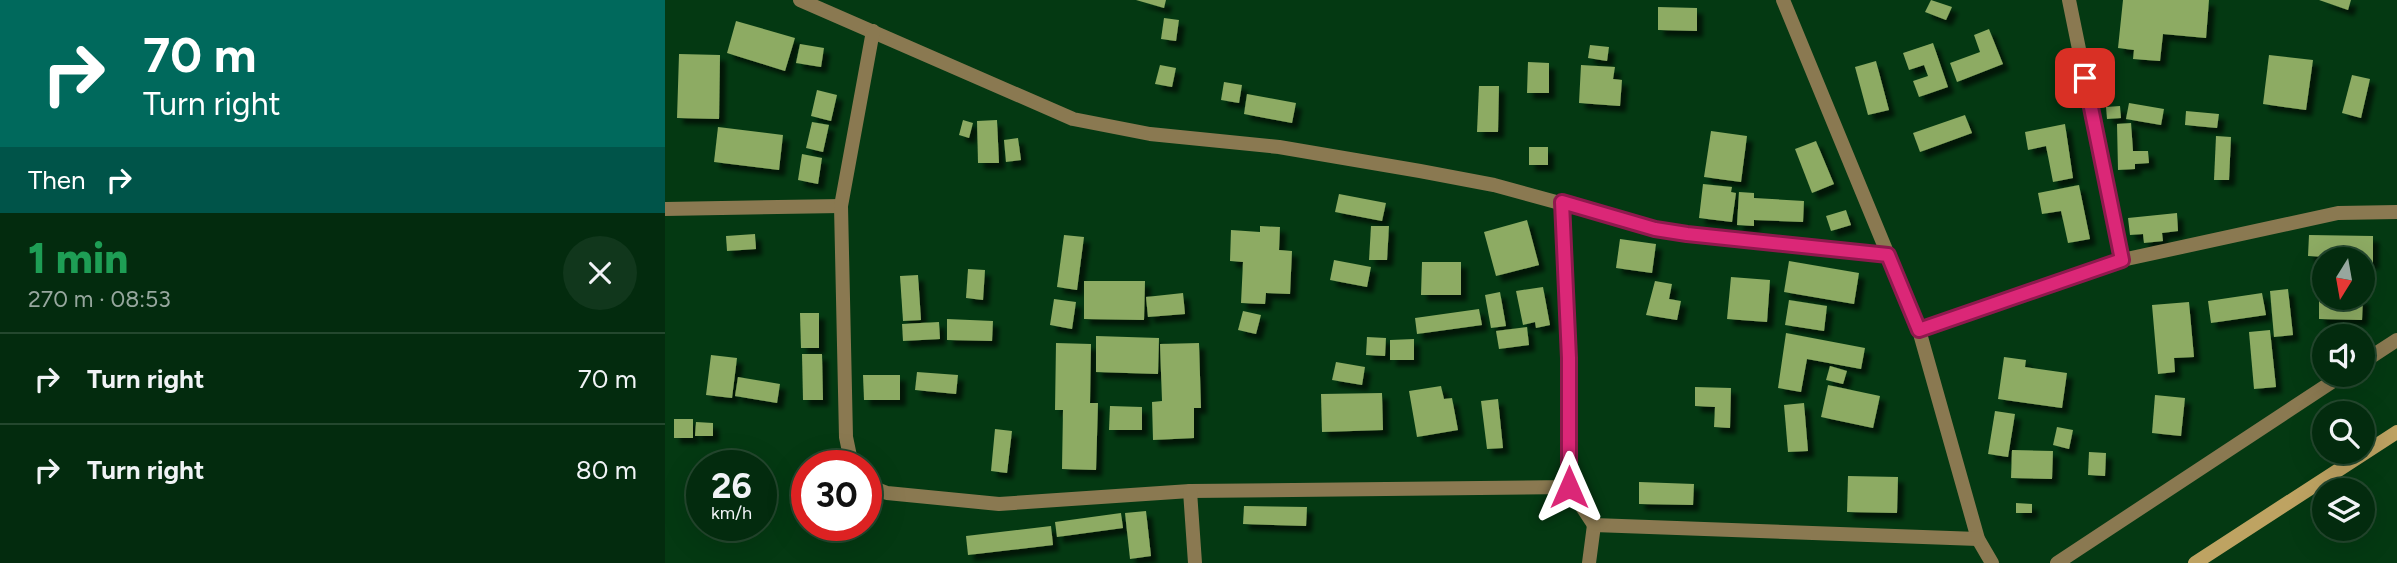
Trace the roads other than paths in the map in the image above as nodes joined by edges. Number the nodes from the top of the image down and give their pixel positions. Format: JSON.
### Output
{"nodes":[{"id":1,"x":800,"y":0,"type":"edge"},
{"id":2,"x":1783,"y":0,"type":"edge"},
{"id":3,"x":2069,"y":0,"type":"edge"},
{"id":4,"x":873,"y":32,"type":"junction"},
{"id":5,"x":1562,"y":202,"type":"junction"},
{"id":6,"x":841,"y":206,"type":"junction"},
{"id":7,"x":665,"y":209,"type":"edge"},
{"id":8,"x":2397,"y":212,"type":"edge"},
{"id":9,"x":1888,"y":255,"type":"junction"},
{"id":10,"x":2122,"y":260,"type":"junction"},
{"id":11,"x":1919,"y":330,"type":"junction"},
{"id":12,"x":2397,"y":340,"type":"edge"},
{"id":13,"x":2375,"y":354,"type":"edge"},
{"id":14,"x":2324,"y":387,"type":"edge"},
{"id":15,"x":2397,"y":432,"type":"edge"},
{"id":16,"x":849,"y":450,"type":"edge"},
{"id":17,"x":1569,"y":487,"type":"junction"},
{"id":18,"x":882,"y":491,"type":"edge"},
{"id":19,"x":1190,"y":491,"type":"junction"},
{"id":20,"x":1594,"y":525,"type":"junction"},
{"id":21,"x":1978,"y":540,"type":"junction"},
{"id":22,"x":1195,"y":563,"type":"edge"},
{"id":23,"x":1589,"y":563,"type":"edge"},
{"id":24,"x":1992,"y":563,"type":"edge"},
{"id":25,"x":2057,"y":563,"type":"edge"},
{"id":26,"x":2195,"y":563,"type":"edge"}],
"edges":[{"from":1,"to":4,"type":"street"},
{"from":2,"to":9,"type":"street"},
{"from":3,"to":10,"type":"street"},
{"from":4,"to":5,"type":"street"},
{"from":4,"to":6,"type":"street"},
{"from":5,"to":9,"type":"street"},
{"from":5,"to":17,"type":"street"},
{"from":6,"to":7,"type":"street"},
{"from":6,"to":16,"type":"street"},
{"from":8,"to":10,"type":"street"},
{"from":9,"to":11,"type":"street"},
{"from":10,"to":11,"type":"street"},
{"from":11,"to":21,"type":"street"},
{"from":12,"to":13,"type":"street"},
{"from":14,"to":25,"type":"street"},
{"from":15,"to":26,"type":"main road"},
{"from":17,"to":19,"type":"street"},
{"from":17,"to":20,"type":"street"},
{"from":18,"to":19,"type":"street"},
{"from":19,"to":22,"type":"street"},
{"from":20,"to":21,"type":"street"},
{"from":20,"to":23,"type":"street"},
{"from":21,"to":24,"type":"street"}]}
